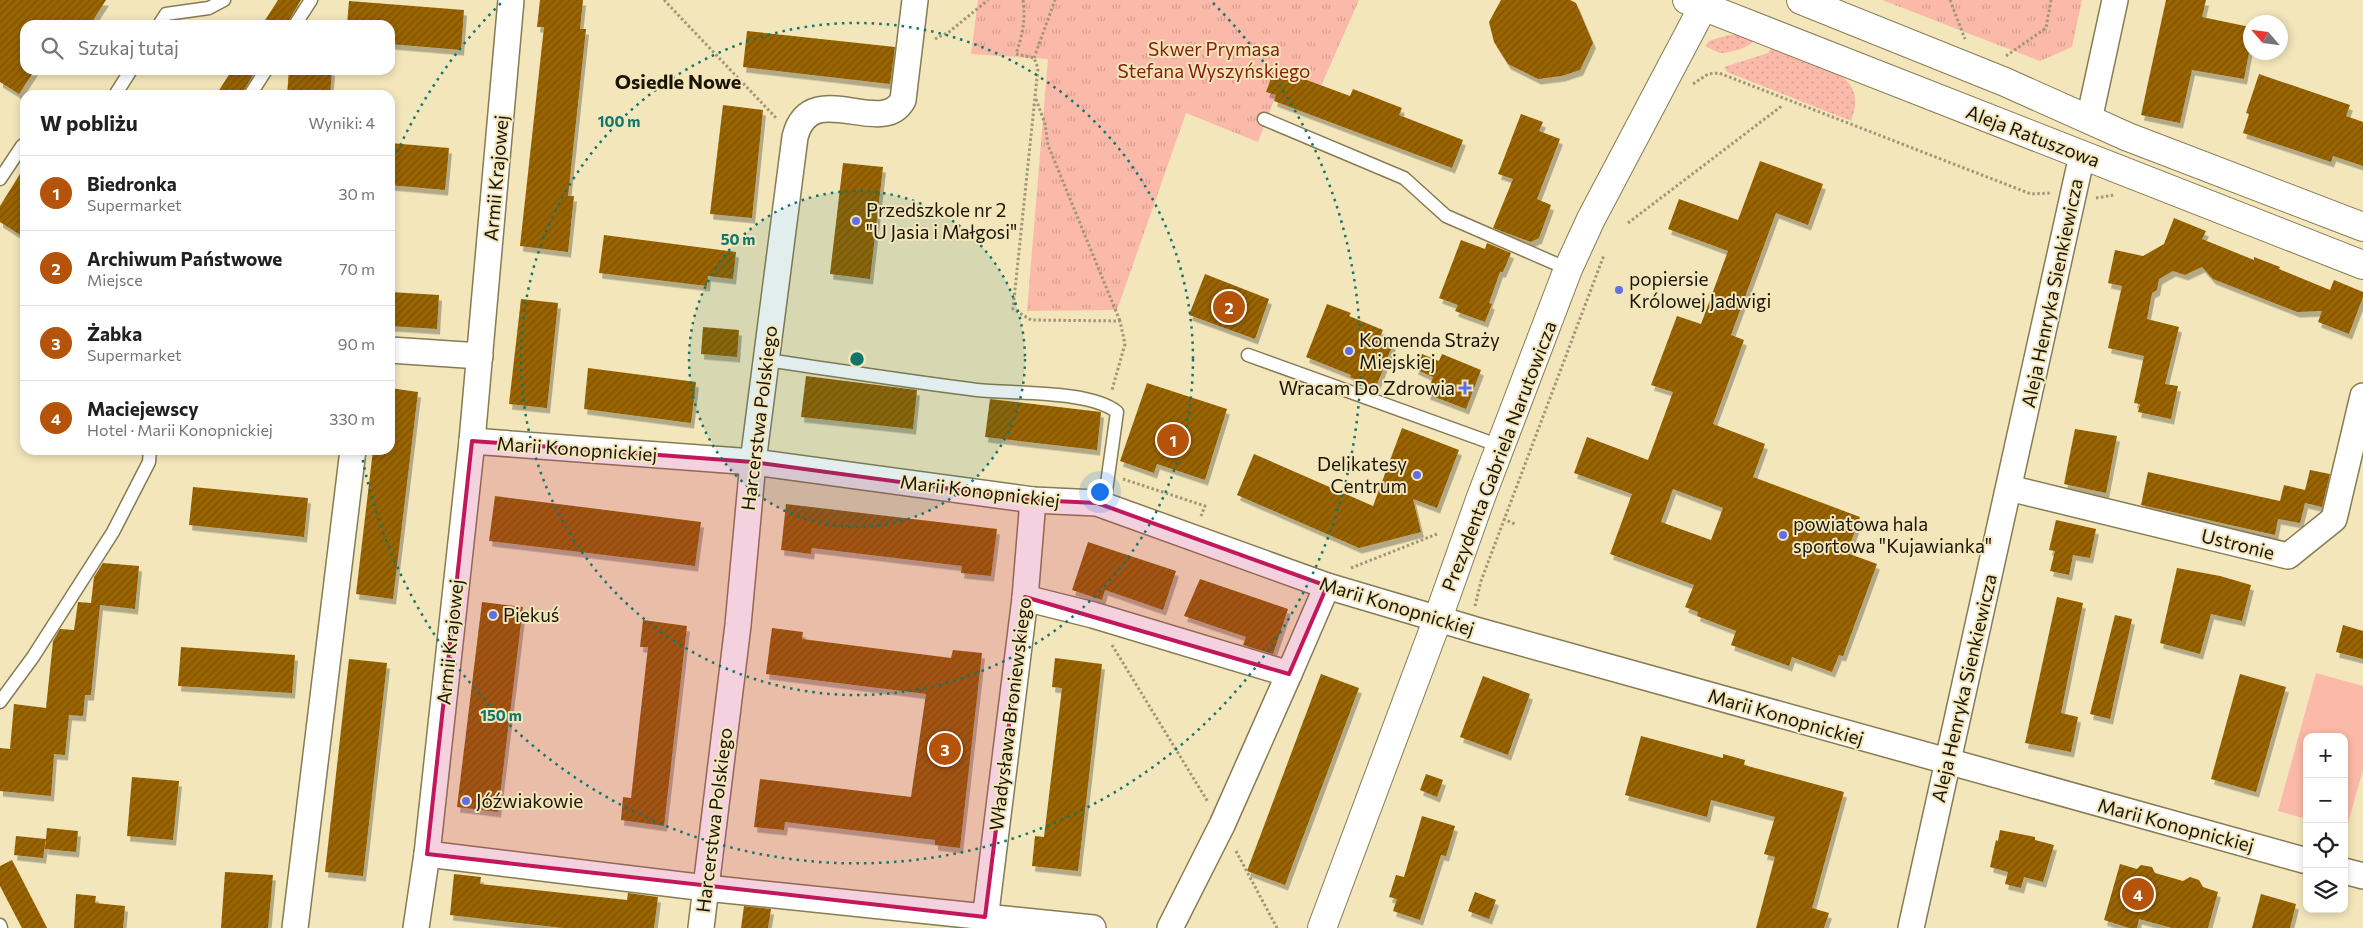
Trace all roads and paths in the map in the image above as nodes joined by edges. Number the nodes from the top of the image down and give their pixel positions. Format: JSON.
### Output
{"nodes":[{"id":1,"x":224,"y":0,"type":"edge"},
{"id":2,"x":311,"y":0,"type":"edge"},
{"id":3,"x":511,"y":0,"type":"edge"},
{"id":4,"x":664,"y":0,"type":"edge"},
{"id":5,"x":916,"y":0,"type":"edge"},
{"id":6,"x":988,"y":0,"type":"edge"},
{"id":7,"x":1023,"y":0,"type":"edge"},
{"id":8,"x":1055,"y":0,"type":"edge"},
{"id":9,"x":1801,"y":0,"type":"edge"},
{"id":10,"x":1950,"y":0,"type":"edge"},
{"id":11,"x":2052,"y":0,"type":"edge"},
{"id":12,"x":2115,"y":0,"type":"edge"},
{"id":13,"x":1699,"y":2,"type":"edge"},
{"id":14,"x":162,"y":20,"type":"edge"},
{"id":15,"x":298,"y":20,"type":"edge"},
{"id":16,"x":1966,"y":40,"type":"dead end"},
{"id":17,"x":910,"y":53,"type":"junction"},
{"id":18,"x":1034,"y":58,"type":"junction"},
{"id":19,"x":2000,"y":60,"type":"dead end"},
{"id":20,"x":128,"y":75,"type":"edge"},
{"id":21,"x":263,"y":75,"type":"edge"},
{"id":22,"x":1690,"y":87,"type":"dead end"},
{"id":23,"x":118,"y":90,"type":"edge"},
{"id":24,"x":253,"y":90,"type":"edge"},
{"id":25,"x":1035,"y":96,"type":"junction"},
{"id":26,"x":1783,"y":106,"type":"dead end"},
{"id":27,"x":1264,"y":119,"type":"dead end"},
{"id":28,"x":2089,"y":120,"type":"junction"},
{"id":29,"x":795,"y":137,"type":"junction"},
{"id":30,"x":20,"y":149,"type":"edge"},
{"id":31,"x":2082,"y":155,"type":"junction"},
{"id":32,"x":0,"y":179,"type":"edge"},
{"id":33,"x":2074,"y":194,"type":"junction"},
{"id":34,"x":2117,"y":194,"type":"dead end"},
{"id":35,"x":1628,"y":223,"type":"dead end"},
{"id":36,"x":2363,"y":227,"type":"edge"},
{"id":37,"x":1605,"y":254,"type":"dead end"},
{"id":38,"x":2363,"y":265,"type":"edge"},
{"id":39,"x":1568,"y":269,"type":"junction"},
{"id":40,"x":1120,"y":321,"type":"junction"},
{"id":41,"x":395,"y":350,"type":"edge"},
{"id":42,"x":1248,"y":355,"type":"dead end"},
{"id":43,"x":480,"y":356,"type":"junction"},
{"id":44,"x":766,"y":360,"type":"junction"},
{"id":45,"x":2363,"y":396,"type":"edge"},
{"id":46,"x":1108,"y":404,"type":"junction"},
{"id":47,"x":472,"y":441,"type":"junction"},
{"id":48,"x":1500,"y":446,"type":"junction"},
{"id":49,"x":150,"y":455,"type":"edge"},
{"id":50,"x":352,"y":455,"type":"edge"},
{"id":51,"x":753,"y":462,"type":"junction"},
{"id":52,"x":2009,"y":488,"type":"junction"},
{"id":53,"x":1033,"y":500,"type":"junction"},
{"id":54,"x":1104,"y":505,"type":"junction"},
{"id":55,"x":1502,"y":519,"type":"junction"},
{"id":56,"x":1514,"y":524,"type":"dead end"},
{"id":57,"x":1437,"y":534,"type":"dead end"},
{"id":58,"x":1348,"y":569,"type":"dead end"},
{"id":59,"x":1326,"y":586,"type":"junction"},
{"id":60,"x":1025,"y":598,"type":"junction"},
{"id":61,"x":1093,"y":615,"type":"junction"},
{"id":62,"x":1438,"y":618,"type":"junction"},
{"id":63,"x":1468,"y":628,"type":"junction"},
{"id":64,"x":1289,"y":674,"type":"junction"},
{"id":65,"x":0,"y":702,"type":"edge"},
{"id":66,"x":1948,"y":762,"type":"junction"},
{"id":67,"x":1222,"y":825,"type":"junction"},
{"id":68,"x":427,"y":854,"type":"junction"},
{"id":69,"x":2303,"y":860,"type":"edge"},
{"id":70,"x":2348,"y":872,"type":"edge"},
{"id":71,"x":2363,"y":876,"type":"edge"},
{"id":72,"x":706,"y":888,"type":"junction"},
{"id":73,"x":984,"y":922,"type":"edge"},
{"id":74,"x":295,"y":928,"type":"edge"},
{"id":75,"x":416,"y":928,"type":"edge"},
{"id":76,"x":701,"y":928,"type":"edge"},
{"id":77,"x":1093,"y":928,"type":"edge"},
{"id":78,"x":1170,"y":928,"type":"edge"},
{"id":79,"x":1277,"y":928,"type":"edge"},
{"id":80,"x":1322,"y":928,"type":"edge"},
{"id":81,"x":1911,"y":928,"type":"edge"}],
"edges":[{"from":1,"to":14,"type":"lane"},
{"from":2,"to":15,"type":"lane"},
{"from":3,"to":43,"type":"street","name":"Armii Krajowej"},
{"from":4,"to":29,"type":"path"},
{"from":5,"to":17,"type":"street","name":"Harcerstwa Polskiego"},
{"from":6,"to":17,"type":"path"},
{"from":7,"to":18,"type":"path"},
{"from":8,"to":18,"type":"path"},
{"from":9,"to":28,"type":"street","name":"Aleja Ratuszowa"},
{"from":10,"to":16,"type":"path"},
{"from":11,"to":19,"type":"path"},
{"from":12,"to":28,"type":"street"},
{"from":13,"to":31,"type":"street","name":"Aleja Ratuszowa"},
{"from":13,"to":39,"type":"street","name":"Prezydenta Gabriela Narutowicza"},
{"from":17,"to":29,"type":"street","name":"Harcerstwa Polskiego"},
{"from":18,"to":25,"type":"path"},
{"from":20,"to":23,"type":"lane"},
{"from":21,"to":24,"type":"lane"},
{"from":22,"to":33,"type":"path"},
{"from":25,"to":40,"type":"path"},
{"from":25,"to":40,"type":"path"},
{"from":26,"to":35,"type":"path"},
{"from":27,"to":39,"type":"lane"},
{"from":28,"to":36,"type":"street","name":"Aleja Ratuszowa"},
{"from":29,"to":44,"type":"street","name":"Harcerstwa Polskiego"},
{"from":30,"to":32,"type":"lane"},
{"from":31,"to":33,"type":"street","name":"Aleja Henryka Sienkiewicza"},
{"from":31,"to":38,"type":"street","name":"Aleja Ratuszowa"},
{"from":33,"to":34,"type":"path"},
{"from":33,"to":52,"type":"street","name":"Aleja Henryka Sienkiewicza"},
{"from":37,"to":55,"type":"path"},
{"from":39,"to":48,"type":"street","name":"Prezydenta Gabriela Narutowicza"},
{"from":40,"to":46,"type":"path"},
{"from":41,"to":43,"type":"street"},
{"from":42,"to":48,"type":"lane"},
{"from":43,"to":47,"type":"street","name":"Armii Krajowej"},
{"from":44,"to":46,"type":"lane"},
{"from":44,"to":51,"type":"street","name":"Harcerstwa Polskiego"},
{"from":45,"to":52,"type":"street","name":"Ustronie"},
{"from":46,"to":54,"type":"lane"},
{"from":47,"to":51,"type":"street","name":"Marii Konopnickiej"},
{"from":47,"to":68,"type":"street","name":"Armii Krajowej"},
{"from":48,"to":62,"type":"street","name":"Prezydenta Gabriela Narutowicza"},
{"from":49,"to":65,"type":"lane"},
{"from":50,"to":74,"type":"street"},
{"from":51,"to":53,"type":"street","name":"Marii Konopnickiej"},
{"from":51,"to":72,"type":"street","name":"Harcerstwa Polskiego"},
{"from":52,"to":66,"type":"street","name":"Aleja Henryka Sienkiewicza"},
{"from":53,"to":54,"type":"street","name":"Marii Konopnickiej"},
{"from":53,"to":60,"type":"street","name":"Władysława Broniewskiego"},
{"from":54,"to":59,"type":"street","name":"Marii Konopnickiej"},
{"from":55,"to":56,"type":"path"},
{"from":55,"to":63,"type":"path"},
{"from":57,"to":58,"type":"path"},
{"from":59,"to":62,"type":"street","name":"Marii Konopnickiej"},
{"from":59,"to":64,"type":"street"},
{"from":60,"to":61,"type":"street"},
{"from":60,"to":73,"type":"street","name":"Władysława Broniewskiego"},
{"from":61,"to":64,"type":"street"},
{"from":61,"to":67,"type":"path"},
{"from":62,"to":63,"type":"street","name":"Marii Konopnickiej"},
{"from":62,"to":80,"type":"street","name":"Prezydenta Gabriela Narutowicza"},
{"from":63,"to":66,"type":"street","name":"Marii Konopnickiej"},
{"from":64,"to":67,"type":"street"},
{"from":66,"to":69,"type":"street","name":"Marii Konopnickiej"},
{"from":66,"to":81,"type":"street","name":"Aleja Henryka Sienkiewicza"},
{"from":67,"to":78,"type":"street"},
{"from":67,"to":79,"type":"path"},
{"from":68,"to":72,"type":"street"},
{"from":68,"to":75,"type":"street","name":"Armii Krajowej"},
{"from":70,"to":71,"type":"street"},
{"from":72,"to":73,"type":"street"},
{"from":72,"to":76,"type":"street","name":"Harcerstwa Polskiego"},
{"from":73,"to":77,"type":"street"}]}
